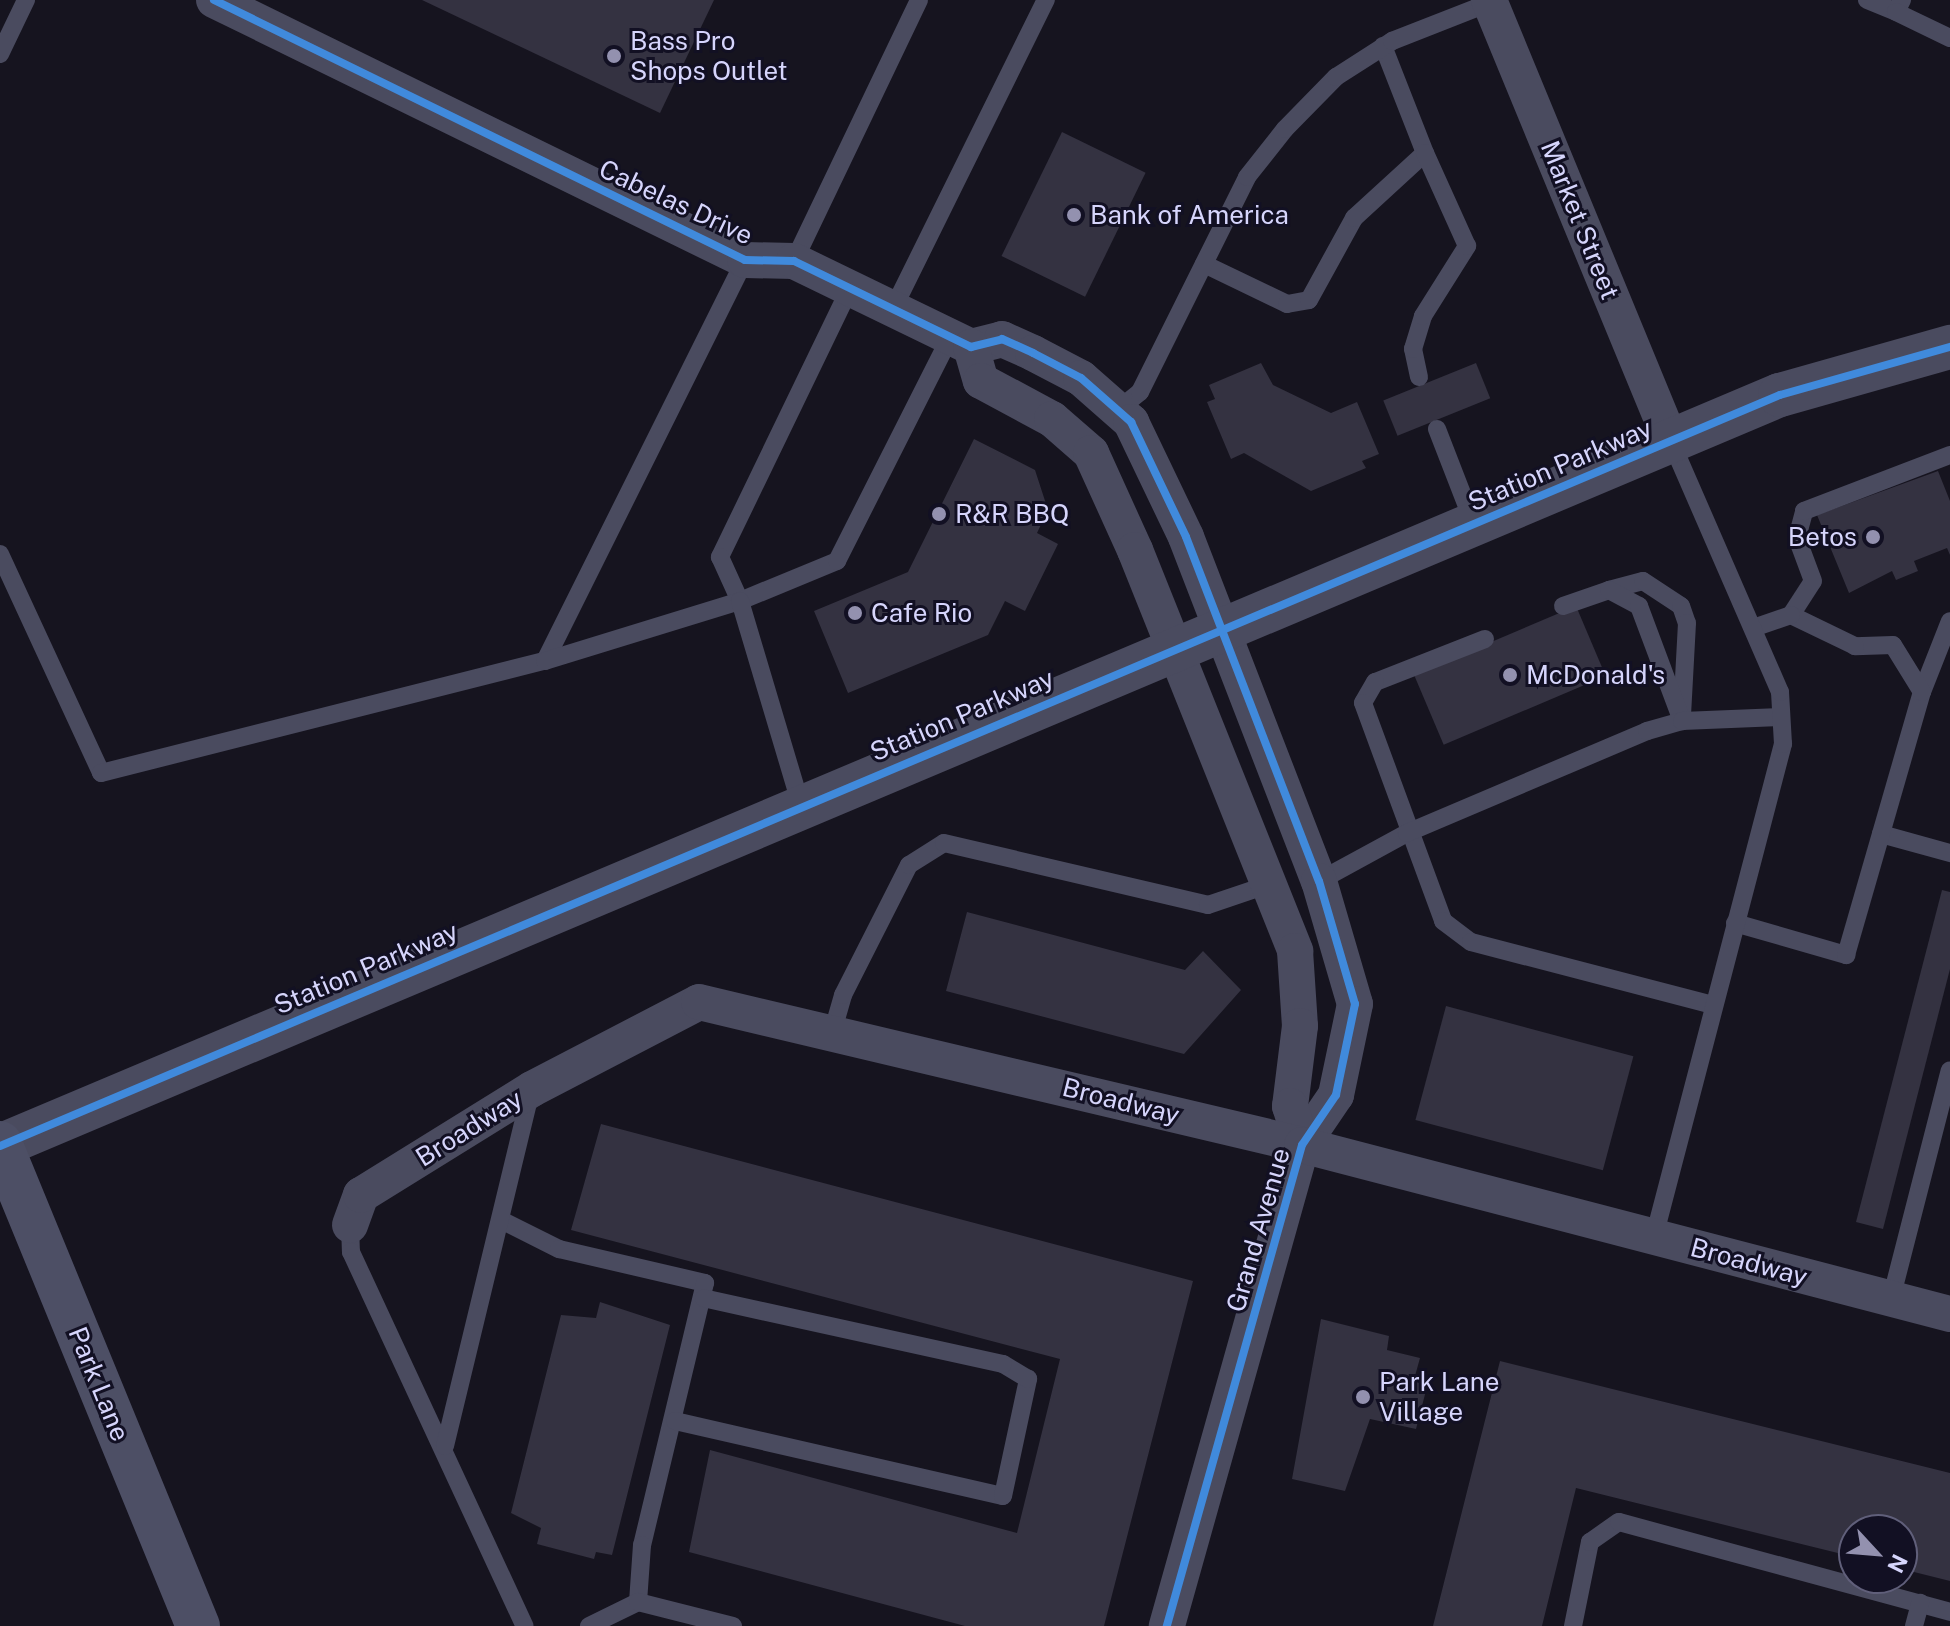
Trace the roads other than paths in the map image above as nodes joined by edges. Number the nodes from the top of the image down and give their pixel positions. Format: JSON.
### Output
{"nodes":[{"id":1,"x":26,"y":0,"type":"edge"},
{"id":2,"x":214,"y":0,"type":"edge"},
{"id":3,"x":919,"y":0,"type":"edge"},
{"id":4,"x":1046,"y":0,"type":"edge"},
{"id":5,"x":1867,"y":0,"type":"edge"},
{"id":6,"x":1492,"y":1,"type":"edge"},
{"id":7,"x":1899,"y":6,"type":"edge"},
{"id":8,"x":1950,"y":38,"type":"edge"},
{"id":9,"x":1383,"y":46,"type":"junction"},
{"id":10,"x":0,"y":54,"type":"edge"},
{"id":11,"x":1425,"y":153,"type":"junction"},
{"id":12,"x":745,"y":260,"type":"junction"},
{"id":13,"x":794,"y":261,"type":"junction"},
{"id":14,"x":1204,"y":264,"type":"junction"},
{"id":15,"x":850,"y":288,"type":"junction"},
{"id":16,"x":893,"y":309,"type":"junction"},
{"id":17,"x":961,"y":342,"type":"junction"},
{"id":18,"x":1950,"y":347,"type":"edge"},
{"id":19,"x":1419,"y":377,"type":"dead end"},
{"id":20,"x":1119,"y":409,"type":"junction"},
{"id":21,"x":1437,"y":429,"type":"dead end"},
{"id":22,"x":1671,"y":441,"type":"junction"},
{"id":23,"x":1950,"y":455,"type":"edge"},
{"id":24,"x":1473,"y":522,"type":"junction"},
{"id":25,"x":0,"y":554,"type":"edge"},
{"id":26,"x":1609,"y":590,"type":"junction"},
{"id":27,"x":740,"y":601,"type":"junction"},
{"id":28,"x":1563,"y":606,"type":"dead end"},
{"id":29,"x":1791,"y":615,"type":"junction"},
{"id":30,"x":1950,"y":621,"type":"edge"},
{"id":31,"x":1753,"y":628,"type":"junction"},
{"id":32,"x":1217,"y":630,"type":"junction"},
{"id":33,"x":1946,"y":636,"type":"edge"},
{"id":34,"x":1485,"y":639,"type":"dead end"},
{"id":35,"x":1169,"y":648,"type":"junction"},
{"id":36,"x":545,"y":661,"type":"junction"},
{"id":37,"x":1922,"y":692,"type":"junction"},
{"id":38,"x":1781,"y":717,"type":"junction"},
{"id":39,"x":1682,"y":721,"type":"junction"},
{"id":40,"x":801,"y":805,"type":"junction"},
{"id":41,"x":1407,"y":833,"type":"junction"},
{"id":42,"x":1881,"y":834,"type":"junction"},
{"id":43,"x":1950,"y":853,"type":"edge"},
{"id":44,"x":1319,"y":881,"type":"junction"},
{"id":45,"x":1270,"y":884,"type":"junction"},
{"id":46,"x":1735,"y":923,"type":"junction"},
{"id":47,"x":1713,"y":1005,"type":"junction"},
{"id":48,"x":833,"y":1030,"type":"junction"},
{"id":49,"x":1950,"y":1070,"type":"edge"},
{"id":50,"x":532,"y":1089,"type":"junction"},
{"id":51,"x":1945,"y":1110,"type":"edge"},
{"id":52,"x":0,"y":1145,"type":"edge"},
{"id":53,"x":1302,"y":1145,"type":"junction"},
{"id":54,"x":501,"y":1220,"type":"junction"},
{"id":55,"x":350,"y":1225,"type":"joint"},
{"id":56,"x":1654,"y":1237,"type":"junction"},
{"id":57,"x":704,"y":1298,"type":"junction"},
{"id":58,"x":1891,"y":1299,"type":"junction"},
{"id":59,"x":1950,"y":1314,"type":"edge"},
{"id":60,"x":675,"y":1421,"type":"junction"},
{"id":61,"x":445,"y":1446,"type":"junction"},
{"id":62,"x":638,"y":1602,"type":"junction"},
{"id":63,"x":1920,"y":1603,"type":"junction"},
{"id":64,"x":1950,"y":1612,"type":"edge"},
{"id":65,"x":198,"y":1626,"type":"edge"},
{"id":66,"x":525,"y":1626,"type":"edge"},
{"id":67,"x":589,"y":1626,"type":"edge"},
{"id":68,"x":733,"y":1626,"type":"edge"},
{"id":69,"x":1167,"y":1626,"type":"edge"},
{"id":70,"x":1573,"y":1626,"type":"edge"},
{"id":71,"x":1914,"y":1626,"type":"edge"}],
"edges":[{"from":1,"to":10,"type":"lane"},
{"from":2,"to":12,"type":"street","name":"Cabelas Drive"},
{"from":3,"to":13,"type":"lane"},
{"from":4,"to":16,"type":"lane"},
{"from":5,"to":7,"type":"lane"},
{"from":6,"to":9,"type":"lane"},
{"from":6,"to":22,"type":"street","name":"Market Street"},
{"from":7,"to":8,"type":"lane"},
{"from":9,"to":11,"type":"lane"},
{"from":9,"to":14,"type":"lane"},
{"from":11,"to":14,"type":"lane"},
{"from":11,"to":19,"type":"lane"},
{"from":12,"to":13,"type":"street","name":"Cabelas Drive"},
{"from":12,"to":36,"type":"lane"},
{"from":13,"to":15,"type":"street","name":"Cabelas Drive"},
{"from":14,"to":20,"type":"lane"},
{"from":15,"to":16,"type":"street","name":"Cabelas Drive"},
{"from":15,"to":27,"type":"lane"},
{"from":16,"to":17,"type":"street","name":"Cabelas Drive"},
{"from":17,"to":20,"type":"street"},
{"from":17,"to":27,"type":"lane"},
{"from":17,"to":35,"type":"street"},
{"from":18,"to":22,"type":"street","name":"Station Parkway"},
{"from":20,"to":32,"type":"street"},
{"from":21,"to":24,"type":"lane"},
{"from":22,"to":24,"type":"street","name":"Station Parkway"},
{"from":22,"to":31,"type":"lane"},
{"from":23,"to":29,"type":"lane"},
{"from":24,"to":32,"type":"street","name":"Station Parkway"},
{"from":25,"to":36,"type":"lane"},
{"from":26,"to":28,"type":"lane"},
{"from":26,"to":39,"type":"lane"},
{"from":26,"to":39,"type":"lane"},
{"from":27,"to":36,"type":"lane"},
{"from":27,"to":40,"type":"lane"},
{"from":29,"to":31,"type":"lane"},
{"from":29,"to":37,"type":"lane"},
{"from":30,"to":33,"type":"lane"},
{"from":31,"to":38,"type":"lane"},
{"from":32,"to":35,"type":"street","name":"Station Parkway"},
{"from":32,"to":44,"type":"street","name":"Grand Avenue"},
{"from":33,"to":37,"type":"lane"},
{"from":34,"to":41,"type":"lane"},
{"from":35,"to":40,"type":"street","name":"Station Parkway"},
{"from":35,"to":45,"type":"street","name":"Grand Avenue"},
{"from":37,"to":42,"type":"lane"},
{"from":38,"to":39,"type":"lane"},
{"from":38,"to":46,"type":"lane"},
{"from":39,"to":41,"type":"lane"},
{"from":40,"to":52,"type":"street","name":"Station Parkway"},
{"from":41,"to":44,"type":"lane"},
{"from":41,"to":47,"type":"lane"},
{"from":42,"to":43,"type":"lane"},
{"from":42,"to":46,"type":"lane"},
{"from":44,"to":53,"type":"street","name":"Grand Avenue"},
{"from":45,"to":48,"type":"lane"},
{"from":45,"to":53,"type":"street","name":"Grand Avenue"},
{"from":46,"to":47,"type":"lane"},
{"from":47,"to":56,"type":"lane"},
{"from":48,"to":50,"type":"street","name":"Broadway"},
{"from":48,"to":53,"type":"street","name":"Broadway"},
{"from":49,"to":51,"type":"lane"},
{"from":50,"to":54,"type":"lane"},
{"from":50,"to":55,"type":"street","name":"Broadway"},
{"from":51,"to":58,"type":"lane"},
{"from":52,"to":65,"type":"main road","name":"Park Lane"},
{"from":53,"to":56,"type":"street","name":"Broadway"},
{"from":53,"to":69,"type":"street","name":"Grand Avenue"},
{"from":54,"to":57,"type":"lane"},
{"from":54,"to":61,"type":"lane"},
{"from":55,"to":61,"type":"lane"},
{"from":56,"to":58,"type":"street","name":"Broadway"},
{"from":57,"to":60,"type":"lane"},
{"from":57,"to":60,"type":"lane"},
{"from":58,"to":59,"type":"street","name":"Broadway"},
{"from":60,"to":62,"type":"lane"},
{"from":61,"to":66,"type":"lane"},
{"from":62,"to":67,"type":"lane"},
{"from":62,"to":68,"type":"lane"},
{"from":63,"to":64,"type":"lane"},
{"from":63,"to":70,"type":"lane"},
{"from":63,"to":71,"type":"lane"}]}
